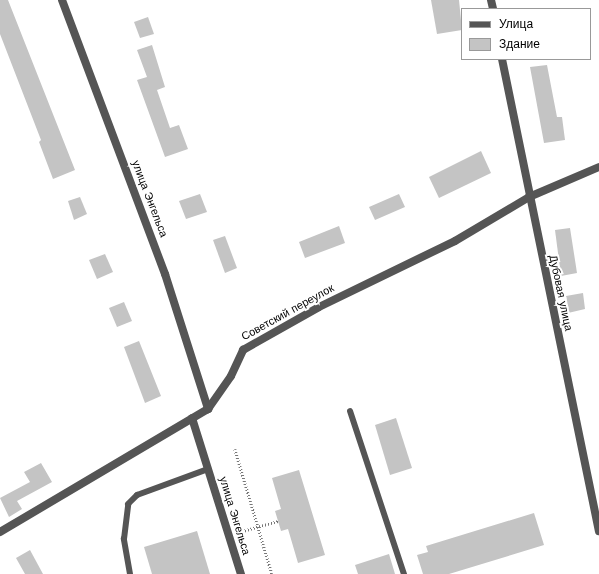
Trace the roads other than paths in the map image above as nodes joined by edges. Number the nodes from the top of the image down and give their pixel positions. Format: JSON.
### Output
{"nodes":[{"id":1,"x":62,"y":0,"type":"edge"},
{"id":2,"x":502,"y":60,"type":"edge"},
{"id":3,"x":599,"y":166,"type":"edge"},
{"id":4,"x":529,"y":197,"type":"junction"},
{"id":5,"x":208,"y":409,"type":"junction"},
{"id":6,"x":350,"y":411,"type":"dead end"},
{"id":7,"x":192,"y":418,"type":"junction"},
{"id":8,"x":208,"y":469,"type":"junction"},
{"id":9,"x":599,"y":530,"type":"edge"},
{"id":10,"x":0,"y":532,"type":"edge"},
{"id":11,"x":130,"y":574,"type":"edge"},
{"id":12,"x":241,"y":574,"type":"edge"},
{"id":13,"x":404,"y":574,"type":"edge"}],
"edges":[{"from":1,"to":5,"type":"street","name":"улица Энгельса"},
{"from":2,"to":4,"type":"street","name":"Дубовая улица"},
{"from":3,"to":4,"type":"street","name":"Советский переулок"},
{"from":4,"to":5,"type":"street","name":"Советский переулок"},
{"from":4,"to":9,"type":"street","name":"Дубовая улица"},
{"from":5,"to":7,"type":"street","name":"Советский переулок"},
{"from":6,"to":13,"type":"lane"},
{"from":7,"to":8,"type":"street","name":"улица Энгельса"},
{"from":7,"to":10,"type":"street","name":"Советский переулок"},
{"from":8,"to":11,"type":"lane"},
{"from":8,"to":12,"type":"street","name":"улица Энгельса"}]}
